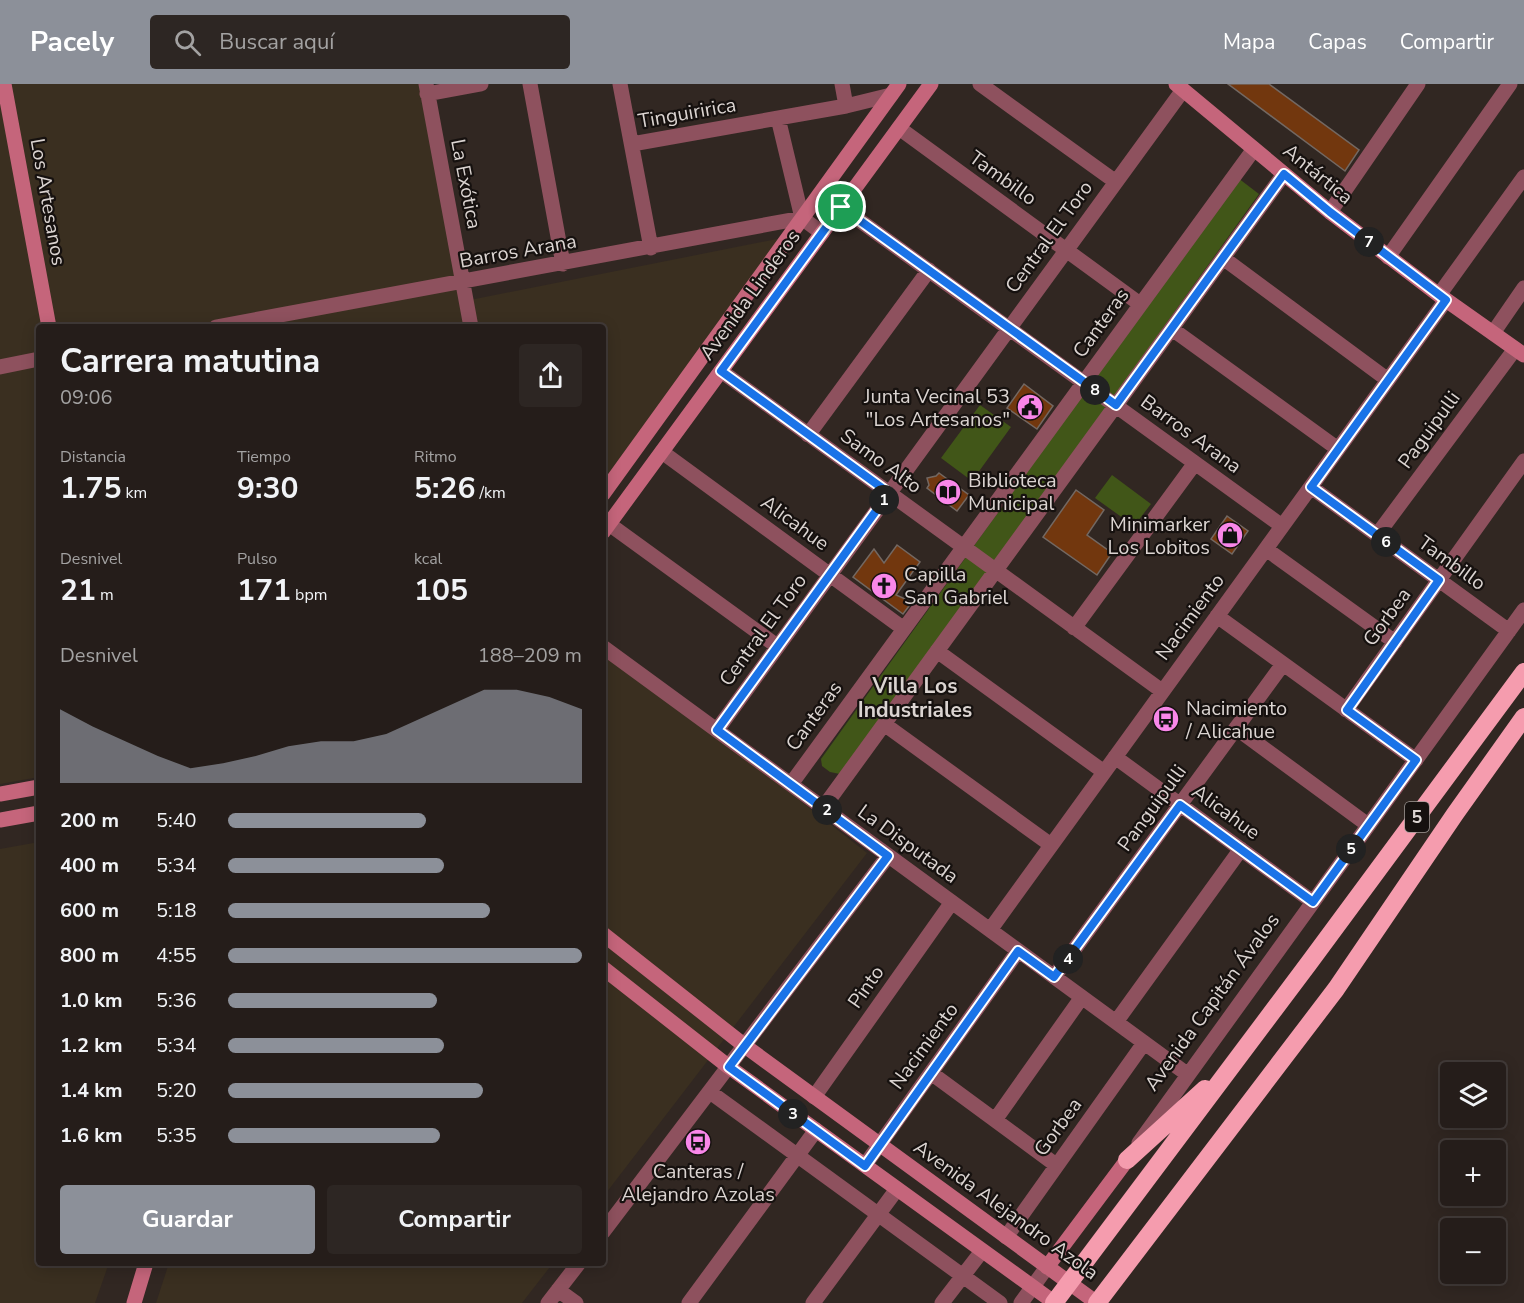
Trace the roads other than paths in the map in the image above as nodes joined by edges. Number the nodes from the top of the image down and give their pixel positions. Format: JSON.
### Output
{"nodes":[{"id":1,"x":4,"y":84,"type":"edge"},
{"id":2,"x":481,"y":84,"type":"edge"},
{"id":3,"x":530,"y":84,"type":"edge"},
{"id":4,"x":620,"y":84,"type":"edge"},
{"id":5,"x":842,"y":84,"type":"edge"},
{"id":6,"x":931,"y":84,"type":"edge"},
{"id":7,"x":980,"y":84,"type":"edge"},
{"id":8,"x":1418,"y":84,"type":"edge"},
{"id":9,"x":1180,"y":87,"type":"edge"},
{"id":10,"x":1508,"y":87,"type":"edge"},
{"id":11,"x":427,"y":89,"type":"edge"},
{"id":12,"x":895,"y":89,"type":"edge"},
{"id":13,"x":846,"y":106,"type":"junction"},
{"id":14,"x":778,"y":118,"type":"junction"},
{"id":15,"x":899,"y":128,"type":"junction"},
{"id":16,"x":632,"y":144,"type":"junction"},
{"id":17,"x":1254,"y":149,"type":"junction"},
{"id":18,"x":1284,"y":174,"type":"junction"},
{"id":19,"x":1524,"y":177,"type":"edge"},
{"id":20,"x":1116,"y":182,"type":"junction"},
{"id":21,"x":841,"y":207,"type":"junction"},
{"id":22,"x":1330,"y":212,"type":"junction"},
{"id":23,"x":802,"y":218,"type":"junction"},
{"id":24,"x":822,"y":233,"type":"junction"},
{"id":25,"x":651,"y":248,"type":"junction"},
{"id":26,"x":1066,"y":250,"type":"junction"},
{"id":27,"x":1388,"y":257,"type":"junction"},
{"id":28,"x":1223,"y":258,"type":"junction"},
{"id":29,"x":563,"y":264,"type":"junction"},
{"id":30,"x":929,"y":270,"type":"junction"},
{"id":31,"x":462,"y":282,"type":"junction"},
{"id":32,"x":1524,"y":288,"type":"edge"},
{"id":33,"x":1442,"y":298,"type":"junction"},
{"id":34,"x":1140,"y":304,"type":"junction"},
{"id":35,"x":48,"y":324,"type":"edge"},
{"id":36,"x":232,"y":324,"type":"edge"},
{"id":37,"x":470,"y":324,"type":"edge"},
{"id":38,"x":1009,"y":328,"type":"junction"},
{"id":39,"x":1172,"y":329,"type":"junction"},
{"id":40,"x":1493,"y":333,"type":"junction"},
{"id":41,"x":1519,"y":352,"type":"edge"},
{"id":42,"x":36,"y":360,"type":"edge"},
{"id":43,"x":0,"y":367,"type":"edge"},
{"id":44,"x":721,"y":371,"type":"junction"},
{"id":45,"x":1388,"y":380,"type":"junction"},
{"id":46,"x":1084,"y":382,"type":"junction"},
{"id":47,"x":1116,"y":405,"type":"junction"},
{"id":48,"x":808,"y":435,"type":"junction"},
{"id":49,"x":1338,"y":449,"type":"junction"},
{"id":50,"x":662,"y":452,"type":"junction"},
{"id":51,"x":1524,"y":461,"type":"edge"},
{"id":52,"x":1195,"y":463,"type":"junction"},
{"id":53,"x":1311,"y":487,"type":"junction"},
{"id":54,"x":606,"y":490,"type":"edge"},
{"id":55,"x":889,"y":493,"type":"junction"},
{"id":56,"x":1282,"y":526,"type":"junction"},
{"id":57,"x":606,"y":528,"type":"edge"},
{"id":58,"x":1377,"y":535,"type":"junction"},
{"id":59,"x":963,"y":547,"type":"junction"},
{"id":60,"x":1266,"y":549,"type":"junction"},
{"id":61,"x":996,"y":570,"type":"junction"},
{"id":62,"x":830,"y":574,"type":"junction"},
{"id":63,"x":1439,"y":580,"type":"junction"},
{"id":64,"x":1524,"y":610,"type":"edge"},
{"id":65,"x":1217,"y":616,"type":"junction"},
{"id":66,"x":1074,"y":628,"type":"junction"},
{"id":67,"x":904,"y":629,"type":"junction"},
{"id":68,"x":1509,"y":631,"type":"junction"},
{"id":69,"x":1395,"y":642,"type":"junction"},
{"id":70,"x":777,"y":646,"type":"junction"},
{"id":71,"x":606,"y":649,"type":"edge"},
{"id":72,"x":937,"y":651,"type":"junction"},
{"id":73,"x":1283,"y":664,"type":"junction"},
{"id":74,"x":1524,"y":672,"type":"edge"},
{"id":75,"x":1162,"y":691,"type":"junction"},
{"id":76,"x":1347,"y":710,"type":"junction"},
{"id":77,"x":1524,"y":717,"type":"edge"},
{"id":78,"x":884,"y":724,"type":"junction"},
{"id":79,"x":1236,"y":728,"type":"junction"},
{"id":80,"x":717,"y":730,"type":"junction"},
{"id":81,"x":1115,"y":757,"type":"junction"},
{"id":82,"x":1416,"y":760,"type":"junction"},
{"id":83,"x":1104,"y":772,"type":"junction"},
{"id":84,"x":791,"y":784,"type":"junction"},
{"id":85,"x":36,"y":788,"type":"edge"},
{"id":86,"x":0,"y":794,"type":"edge"},
{"id":87,"x":1180,"y":805,"type":"junction"},
{"id":88,"x":823,"y":808,"type":"junction"},
{"id":89,"x":36,"y":814,"type":"edge"},
{"id":90,"x":0,"y":820,"type":"edge"},
{"id":91,"x":1368,"y":825,"type":"junction"},
{"id":92,"x":1051,"y":845,"type":"junction"},
{"id":93,"x":1241,"y":849,"type":"junction"},
{"id":94,"x":888,"y":856,"type":"junction"},
{"id":95,"x":952,"y":902,"type":"junction"},
{"id":96,"x":1313,"y":902,"type":"junction"},
{"id":97,"x":990,"y":930,"type":"junction"},
{"id":98,"x":606,"y":936,"type":"edge"},
{"id":99,"x":1018,"y":951,"type":"junction"},
{"id":100,"x":606,"y":970,"type":"edge"},
{"id":101,"x":1054,"y":977,"type":"junction"},
{"id":102,"x":1082,"y":997,"type":"junction"},
{"id":103,"x":1116,"y":1022,"type":"junction"},
{"id":104,"x":1144,"y":1043,"type":"junction"},
{"id":105,"x":745,"y":1046,"type":"junction"},
{"id":106,"x":1237,"y":1059,"type":"junction"},
{"id":107,"x":729,"y":1067,"type":"junction"},
{"id":108,"x":931,"y":1073,"type":"junction"},
{"id":109,"x":1187,"y":1074,"type":"junction"},
{"id":110,"x":710,"y":1092,"type":"junction"},
{"id":111,"x":814,"y":1096,"type":"junction"},
{"id":112,"x":995,"y":1120,"type":"junction"},
{"id":113,"x":816,"y":1130,"type":"junction"},
{"id":114,"x":879,"y":1144,"type":"junction"},
{"id":115,"x":797,"y":1155,"type":"junction"},
{"id":116,"x":1127,"y":1160,"type":"junction"},
{"id":117,"x":1056,"y":1165,"type":"junction"},
{"id":118,"x":865,"y":1166,"type":"junction"},
{"id":119,"x":897,"y":1189,"type":"junction"},
{"id":120,"x":879,"y":1215,"type":"junction"},
{"id":121,"x":606,"y":1228,"type":"edge"},
{"id":122,"x":1006,"y":1236,"type":"junction"},
{"id":123,"x":982,"y":1251,"type":"junction"},
{"id":124,"x":145,"y":1266,"type":"edge"},
{"id":125,"x":577,"y":1266,"type":"edge"},
{"id":126,"x":1047,"y":1267,"type":"junction"},
{"id":127,"x":963,"y":1276,"type":"junction"},
{"id":128,"x":1069,"y":1283,"type":"junction"},
{"id":129,"x":1033,"y":1287,"type":"junction"},
{"id":130,"x":558,"y":1290,"type":"junction"},
{"id":131,"x":134,"y":1303,"type":"edge"},
{"id":132,"x":548,"y":1303,"type":"edge"},
{"id":133,"x":576,"y":1303,"type":"edge"},
{"id":134,"x":689,"y":1303,"type":"edge"},
{"id":135,"x":813,"y":1303,"type":"edge"},
{"id":136,"x":942,"y":1303,"type":"edge"},
{"id":137,"x":1000,"y":1303,"type":"edge"},
{"id":138,"x":1021,"y":1303,"type":"edge"},
{"id":139,"x":1054,"y":1303,"type":"edge"},
{"id":140,"x":1097,"y":1303,"type":"edge"}],
"edges":[{"from":1,"to":35,"type":"street","name":"Los Artesanos"},
{"from":2,"to":11,"type":"street"},
{"from":3,"to":29,"type":"street"},
{"from":4,"to":16,"type":"street"},
{"from":5,"to":13,"type":"street"},
{"from":6,"to":15,"type":"street","name":"Avenida Linderos"},
{"from":7,"to":20,"type":"street"},
{"from":8,"to":22,"type":"street"},
{"from":9,"to":17,"type":"street","name":"Antártica"},
{"from":9,"to":20,"type":"street","name":"Central El Toro"},
{"from":10,"to":27,"type":"street"},
{"from":11,"to":31,"type":"street","name":"La Exótica"},
{"from":12,"to":13,"type":"street","name":"Tinguiririca"},
{"from":12,"to":23,"type":"street","name":"Avenida Linderos"},
{"from":13,"to":14,"type":"street","name":"Tinguiririca"},
{"from":14,"to":16,"type":"street","name":"Tinguiririca"},
{"from":14,"to":23,"type":"street"},
{"from":15,"to":21,"type":"street","name":"Avenida Linderos"},
{"from":15,"to":26,"type":"street","name":"Tambillo"},
{"from":16,"to":25,"type":"street"},
{"from":17,"to":18,"type":"street","name":"Antártica"},
{"from":17,"to":34,"type":"street","name":"Canteras"},
{"from":18,"to":22,"type":"street","name":"Antártica"},
{"from":18,"to":28,"type":"street"},
{"from":19,"to":33,"type":"street","name":"Nacimiento"},
{"from":20,"to":26,"type":"street","name":"Central El Toro"},
{"from":21,"to":24,"type":"street","name":"Avenida Linderos"},
{"from":21,"to":30,"type":"street","name":"Barros Arana"},
{"from":22,"to":27,"type":"street","name":"Antártica"},
{"from":23,"to":24,"type":"street"},
{"from":23,"to":25,"type":"street","name":"Barros Arana"},
{"from":23,"to":54,"type":"street","name":"Avenida Linderos"},
{"from":24,"to":44,"type":"street","name":"Avenida Linderos"},
{"from":25,"to":29,"type":"street","name":"Barros Arana"},
{"from":26,"to":34,"type":"street","name":"Tambillo"},
{"from":26,"to":38,"type":"street","name":"Central El Toro"},
{"from":27,"to":33,"type":"street","name":"Antártica"},
{"from":28,"to":39,"type":"street"},
{"from":28,"to":45,"type":"street"},
{"from":29,"to":31,"type":"street","name":"Barros Arana"},
{"from":30,"to":38,"type":"street","name":"Barros Arana"},
{"from":30,"to":48,"type":"street"},
{"from":31,"to":36,"type":"street","name":"Barros Arana"},
{"from":31,"to":37,"type":"street","name":"La Exótica"},
{"from":32,"to":40,"type":"street"},
{"from":33,"to":40,"type":"street","name":"Antártica"},
{"from":33,"to":45,"type":"street","name":"Nacimiento"},
{"from":34,"to":46,"type":"street","name":"Canteras"},
{"from":38,"to":46,"type":"street","name":"Barros Arana"},
{"from":38,"to":55,"type":"street","name":"Central El Toro"},
{"from":39,"to":47,"type":"street"},
{"from":39,"to":49,"type":"street"},
{"from":40,"to":41,"type":"street","name":"Antártica"},
{"from":41,"to":58,"type":"street","name":"Paguipulli"},
{"from":42,"to":43,"type":"street"},
{"from":44,"to":48,"type":"street","name":"Samo Alto"},
{"from":44,"to":50,"type":"street","name":"Avenida Linderos"},
{"from":45,"to":49,"type":"street","name":"Nacimiento"},
{"from":46,"to":47,"type":"street","name":"Barros Arana"},
{"from":46,"to":59,"type":"street","name":"Canteras"},
{"from":47,"to":52,"type":"street","name":"Barros Arana"},
{"from":47,"to":61,"type":"street"},
{"from":48,"to":55,"type":"street","name":"Samo Alto"},
{"from":49,"to":53,"type":"street","name":"Nacimiento"},
{"from":50,"to":57,"type":"street","name":"Avenida Linderos"},
{"from":50,"to":62,"type":"street","name":"Alicahue"},
{"from":51,"to":63,"type":"street","name":"Gorbea"},
{"from":52,"to":56,"type":"street","name":"Barros Arana"},
{"from":52,"to":66,"type":"street"},
{"from":53,"to":56,"type":"street","name":"Nacimiento"},
{"from":53,"to":58,"type":"street","name":"Tambillo"},
{"from":55,"to":59,"type":"street","name":"Samo Alto"},
{"from":55,"to":62,"type":"street","name":"Central El Toro"},
{"from":56,"to":60,"type":"street","name":"Nacimiento"},
{"from":57,"to":70,"type":"street"},
{"from":58,"to":63,"type":"street","name":"Tambillo"},
{"from":59,"to":61,"type":"street","name":"Samo Alto"},
{"from":59,"to":67,"type":"street","name":"Canteras"},
{"from":60,"to":65,"type":"street","name":"Nacimiento"},
{"from":60,"to":69,"type":"street"},
{"from":61,"to":66,"type":"street","name":"Samo Alto"},
{"from":61,"to":72,"type":"street"},
{"from":62,"to":67,"type":"street","name":"Alicahue"},
{"from":62,"to":70,"type":"street","name":"Central El Toro"},
{"from":63,"to":68,"type":"street","name":"Tambillo"},
{"from":63,"to":69,"type":"street","name":"Gorbea"},
{"from":64,"to":68,"type":"street","name":"Avenida Capitán Ávalos"},
{"from":65,"to":73,"type":"street"},
{"from":65,"to":75,"type":"street","name":"Nacimiento"},
{"from":66,"to":75,"type":"street","name":"Samo Alto"},
{"from":67,"to":84,"type":"street","name":"Canteras"},
{"from":68,"to":82,"type":"street","name":"Avenida Capitán Ávalos"},
{"from":69,"to":76,"type":"street","name":"Gorbea"},
{"from":70,"to":80,"type":"street","name":"Central El Toro"},
{"from":71,"to":80,"type":"street","name":"La Disputada"},
{"from":72,"to":78,"type":"street"},
{"from":72,"to":83,"type":"street"},
{"from":73,"to":76,"type":"street"},
{"from":73,"to":79,"type":"street","name":"Panguipulli"},
{"from":74,"to":106,"type":"highway","number":"5"},
{"from":75,"to":81,"type":"street","name":"Nacimiento"},
{"from":76,"to":82,"type":"street"},
{"from":77,"to":140,"type":"highway","number":"5"},
{"from":78,"to":88,"type":"street"},
{"from":78,"to":92,"type":"street"},
{"from":79,"to":87,"type":"street","name":"Panguipulli"},
{"from":79,"to":91,"type":"street"},
{"from":80,"to":84,"type":"street","name":"La Disputada"},
{"from":81,"to":83,"type":"street","name":"Nacimiento"},
{"from":81,"to":87,"type":"street","name":"Alicahue"},
{"from":82,"to":91,"type":"street","name":"Avenida Capitán Ávalos"},
{"from":83,"to":92,"type":"street","name":"Nacimiento"},
{"from":84,"to":88,"type":"street","name":"La Disputada"},
{"from":85,"to":86,"type":"street"},
{"from":87,"to":93,"type":"street","name":"Alicahue"},
{"from":87,"to":101,"type":"street","name":"Panguipulli"},
{"from":88,"to":94,"type":"street","name":"La Disputada"},
{"from":89,"to":90,"type":"street"},
{"from":91,"to":96,"type":"street","name":"Avenida Capitán Ávalos"},
{"from":92,"to":97,"type":"street","name":"Nacimiento"},
{"from":93,"to":96,"type":"street","name":"Alicahue"},
{"from":93,"to":103,"type":"street"},
{"from":94,"to":95,"type":"street","name":"La Disputada"},
{"from":94,"to":105,"type":"street"},
{"from":95,"to":97,"type":"street","name":"La Disputada"},
{"from":95,"to":111,"type":"street","name":"Pinto"},
{"from":96,"to":109,"type":"street","name":"Avenida Capitán Ávalos"},
{"from":97,"to":99,"type":"street","name":"La Disputada"},
{"from":98,"to":105,"type":"street","name":"Avenida Alejandro Azola"},
{"from":99,"to":101,"type":"street","name":"La Disputada"},
{"from":99,"to":108,"type":"street","name":"Nacimiento"},
{"from":100,"to":107,"type":"street"},
{"from":101,"to":102,"type":"street","name":"La Disputada"},
{"from":102,"to":103,"type":"street","name":"La Disputada"},
{"from":102,"to":112,"type":"street"},
{"from":103,"to":104,"type":"street","name":"La Disputada"},
{"from":104,"to":109,"type":"street","name":"La Disputada"},
{"from":104,"to":117,"type":"street","name":"Gorbea"},
{"from":105,"to":107,"type":"street"},
{"from":105,"to":111,"type":"street","name":"Avenida Alejandro Azola"},
{"from":106,"to":116,"type":"highway"},
{"from":106,"to":128,"type":"highway","number":"5"},
{"from":107,"to":110,"type":"street"},
{"from":107,"to":113,"type":"street"},
{"from":108,"to":112,"type":"street"},
{"from":108,"to":114,"type":"street","name":"Nacimiento"},
{"from":109,"to":116,"type":"street","name":"Avenida Capitán Ávalos"},
{"from":110,"to":115,"type":"street"},
{"from":110,"to":121,"type":"street"},
{"from":111,"to":114,"type":"street","name":"Avenida Alejandro Azola"},
{"from":112,"to":117,"type":"street"},
{"from":113,"to":115,"type":"street"},
{"from":113,"to":118,"type":"street"},
{"from":114,"to":118,"type":"street","name":"Nacimiento"},
{"from":114,"to":122,"type":"street","name":"Avenida Alejandro Azola"},
{"from":115,"to":120,"type":"street"},
{"from":115,"to":134,"type":"street"},
{"from":116,"to":126,"type":"street","name":"Avenida Capitán Ávalos"},
{"from":117,"to":122,"type":"street","name":"Gorbea"},
{"from":118,"to":119,"type":"street"},
{"from":119,"to":120,"type":"street"},
{"from":119,"to":123,"type":"street"},
{"from":120,"to":127,"type":"street"},
{"from":120,"to":135,"type":"street"},
{"from":122,"to":126,"type":"street","name":"Avenida Alejandro Azola"},
{"from":123,"to":127,"type":"street"},
{"from":123,"to":129,"type":"street"},
{"from":124,"to":131,"type":"street"},
{"from":125,"to":130,"type":"street"},
{"from":126,"to":128,"type":"street","name":"Avenida Alejandro Azola"},
{"from":126,"to":129,"type":"street","name":"Avenida Capitán Ávalos"},
{"from":127,"to":136,"type":"street"},
{"from":127,"to":137,"type":"street"},
{"from":128,"to":139,"type":"highway","number":"5"},
{"from":128,"to":140,"type":"street","name":"Avenida Alejandro Azola"},
{"from":129,"to":138,"type":"street","name":"Avenida Capitán Ávalos"},
{"from":129,"to":139,"type":"street"},
{"from":130,"to":132,"type":"street"},
{"from":130,"to":133,"type":"street"}]}
